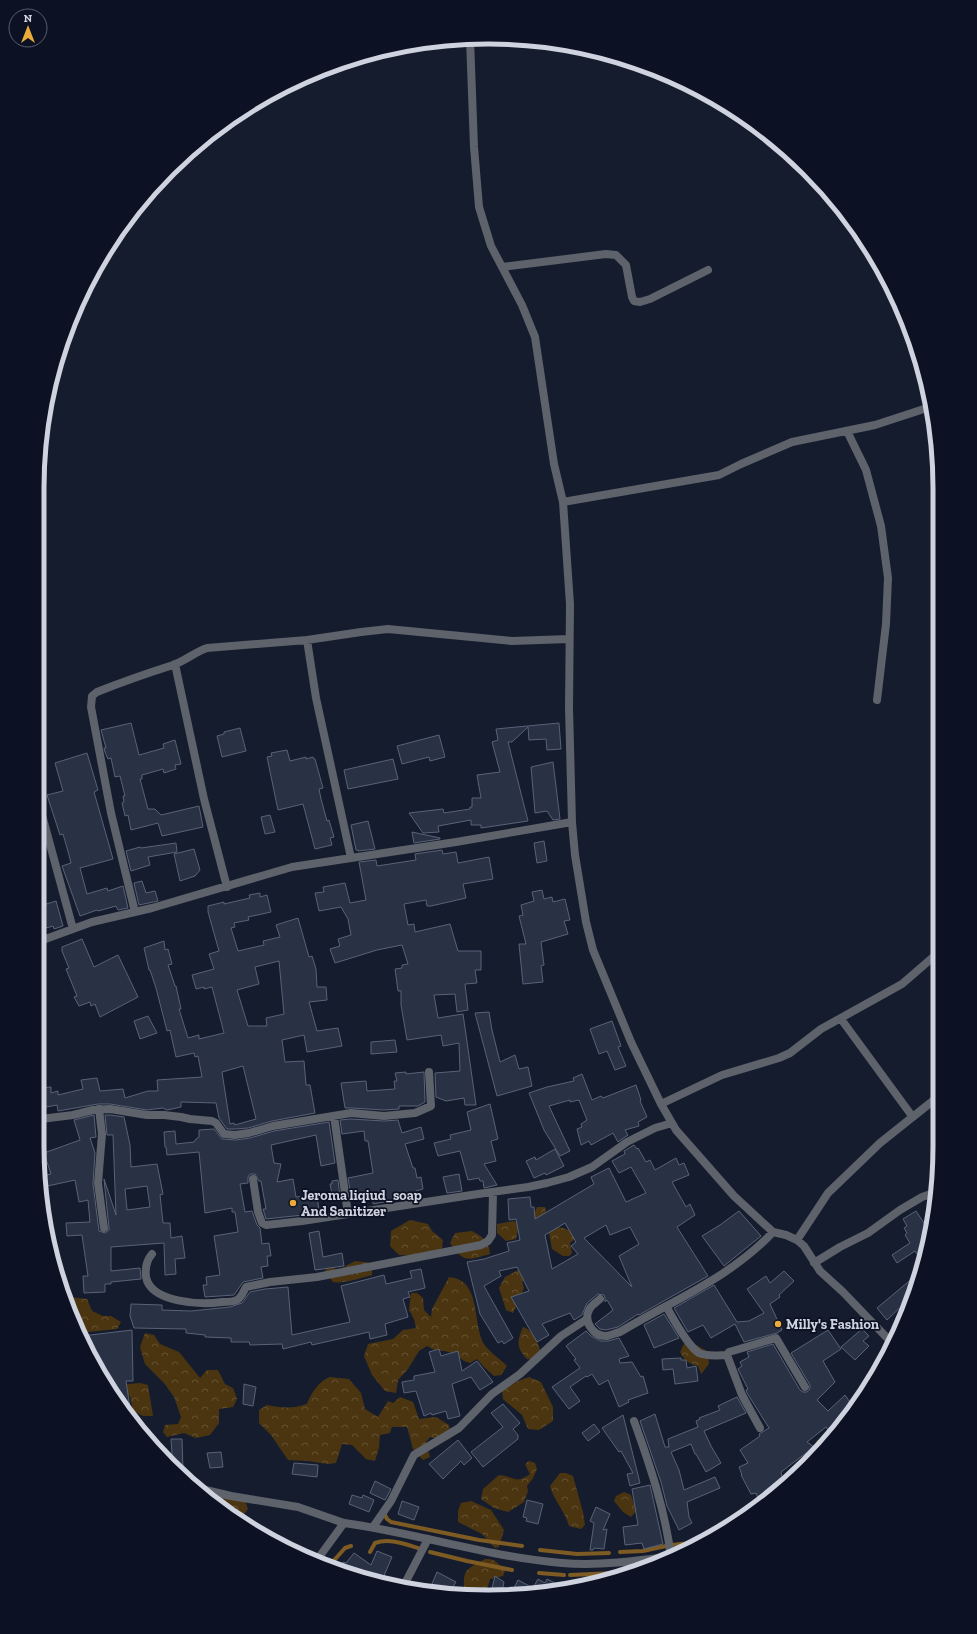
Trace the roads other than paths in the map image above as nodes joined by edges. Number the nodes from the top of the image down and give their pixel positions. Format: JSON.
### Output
{"nodes":[{"id":1,"x":470,"y":45,"type":"edge"},
{"id":2,"x":502,"y":267,"type":"junction"},
{"id":3,"x":708,"y":270,"type":"dead end"},
{"id":4,"x":925,"y":409,"type":"edge"},
{"id":5,"x":847,"y":431,"type":"junction"},
{"id":6,"x":563,"y":502,"type":"junction"},
{"id":7,"x":570,"y":639,"type":"junction"},
{"id":8,"x":307,"y":640,"type":"junction"},
{"id":9,"x":175,"y":664,"type":"junction"},
{"id":10,"x":877,"y":700,"type":"dead end"},
{"id":11,"x":44,"y":822,"type":"edge"},
{"id":12,"x":572,"y":822,"type":"junction"},
{"id":13,"x":351,"y":858,"type":"junction"},
{"id":14,"x":227,"y":886,"type":"junction"},
{"id":15,"x":135,"y":912,"type":"junction"},
{"id":16,"x":73,"y":929,"type":"junction"},
{"id":17,"x":44,"y":940,"type":"edge"},
{"id":18,"x":933,"y":957,"type":"edge"},
{"id":19,"x":841,"y":1019,"type":"junction"},
{"id":20,"x":430,"y":1072,"type":"dead end"},
{"id":21,"x":933,"y":1100,"type":"edge"},
{"id":22,"x":661,"y":1104,"type":"junction"},
{"id":23,"x":99,"y":1110,"type":"junction"},
{"id":24,"x":334,"y":1116,"type":"junction"},
{"id":25,"x":912,"y":1116,"type":"junction"},
{"id":26,"x":44,"y":1119,"type":"edge"},
{"id":27,"x":672,"y":1123,"type":"junction"},
{"id":28,"x":253,"y":1179,"type":"dead end"},
{"id":29,"x":493,"y":1192,"type":"junction"},
{"id":30,"x":930,"y":1194,"type":"edge"},
{"id":31,"x":348,"y":1214,"type":"junction"},
{"id":32,"x":104,"y":1228,"type":"dead end"},
{"id":33,"x":773,"y":1232,"type":"junction"},
{"id":34,"x":797,"y":1240,"type":"junction"},
{"id":35,"x":152,"y":1254,"type":"dead end"},
{"id":36,"x":814,"y":1263,"type":"junction"},
{"id":37,"x":600,"y":1299,"type":"dead end"},
{"id":38,"x":666,"y":1306,"type":"junction"},
{"id":39,"x":587,"y":1319,"type":"junction"},
{"id":40,"x":888,"y":1340,"type":"edge"},
{"id":41,"x":727,"y":1354,"type":"junction"},
{"id":42,"x":805,"y":1388,"type":"dead end"},
{"id":43,"x":634,"y":1421,"type":"dead end"},
{"id":44,"x":760,"y":1428,"type":"dead end"},
{"id":45,"x":209,"y":1491,"type":"edge"},
{"id":46,"x":344,"y":1523,"type":"junction"},
{"id":47,"x":372,"y":1527,"type":"junction"},
{"id":48,"x":428,"y":1539,"type":"junction"},
{"id":49,"x":671,"y":1551,"type":"edge"},
{"id":50,"x":320,"y":1557,"type":"edge"},
{"id":51,"x":651,"y":1559,"type":"edge"},
{"id":52,"x":405,"y":1582,"type":"edge"}],
"edges":[{"from":1,"to":2,"type":"street"},
{"from":2,"to":3,"type":"street"},
{"from":2,"to":6,"type":"street"},
{"from":4,"to":5,"type":"street"},
{"from":5,"to":6,"type":"street"},
{"from":5,"to":10,"type":"street"},
{"from":6,"to":7,"type":"street"},
{"from":7,"to":8,"type":"street"},
{"from":7,"to":12,"type":"street"},
{"from":8,"to":9,"type":"street"},
{"from":8,"to":13,"type":"street"},
{"from":9,"to":14,"type":"street"},
{"from":9,"to":15,"type":"street"},
{"from":11,"to":16,"type":"street"},
{"from":12,"to":13,"type":"street"},
{"from":12,"to":22,"type":"street"},
{"from":13,"to":14,"type":"street"},
{"from":14,"to":15,"type":"street"},
{"from":15,"to":16,"type":"street"},
{"from":16,"to":17,"type":"street"},
{"from":18,"to":19,"type":"street"},
{"from":19,"to":22,"type":"street"},
{"from":19,"to":25,"type":"street"},
{"from":20,"to":24,"type":"street"},
{"from":21,"to":25,"type":"street"},
{"from":22,"to":27,"type":"street"},
{"from":23,"to":24,"type":"street"},
{"from":23,"to":26,"type":"street"},
{"from":23,"to":32,"type":"street"},
{"from":24,"to":31,"type":"street"},
{"from":25,"to":34,"type":"street"},
{"from":27,"to":29,"type":"street"},
{"from":27,"to":33,"type":"street"},
{"from":28,"to":31,"type":"street"},
{"from":29,"to":31,"type":"street"},
{"from":29,"to":35,"type":"street"},
{"from":30,"to":36,"type":"street"},
{"from":33,"to":34,"type":"street"},
{"from":33,"to":38,"type":"street"},
{"from":34,"to":36,"type":"street"},
{"from":36,"to":40,"type":"street"},
{"from":37,"to":39,"type":"street"},
{"from":38,"to":39,"type":"street"},
{"from":38,"to":41,"type":"street"},
{"from":39,"to":47,"type":"street"},
{"from":41,"to":42,"type":"street"},
{"from":41,"to":44,"type":"street"},
{"from":43,"to":49,"type":"street"},
{"from":45,"to":46,"type":"street"},
{"from":46,"to":47,"type":"street"},
{"from":46,"to":50,"type":"street"},
{"from":47,"to":48,"type":"street"},
{"from":48,"to":51,"type":"street"},
{"from":48,"to":52,"type":"street"}]}
